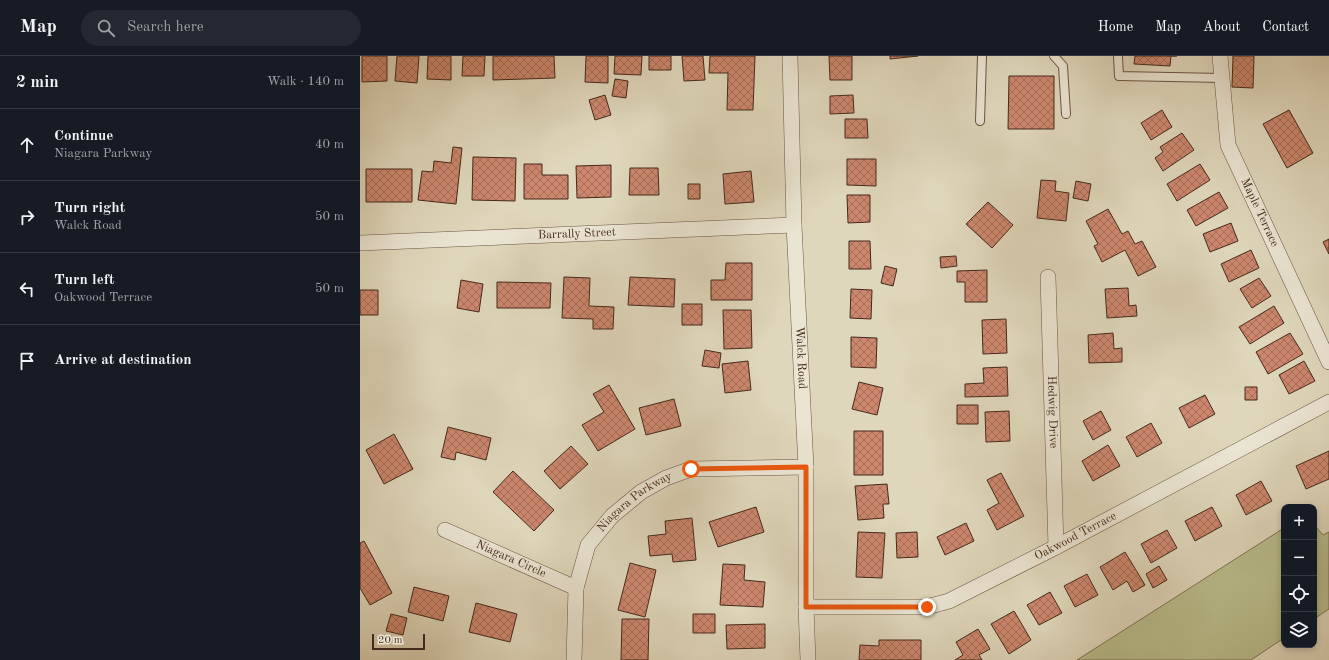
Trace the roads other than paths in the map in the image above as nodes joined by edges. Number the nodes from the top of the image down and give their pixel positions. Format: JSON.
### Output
{"nodes":[{"id":1,"x":790,"y":56,"type":"edge"},
{"id":2,"x":982,"y":56,"type":"edge"},
{"id":3,"x":1054,"y":56,"type":"edge"},
{"id":4,"x":1118,"y":56,"type":"edge"},
{"id":5,"x":1220,"y":56,"type":"edge"},
{"id":6,"x":1222,"y":78,"type":"junction"},
{"id":7,"x":1066,"y":114,"type":"dead end"},
{"id":8,"x":980,"y":121,"type":"dead end"},
{"id":9,"x":794,"y":226,"type":"junction"},
{"id":10,"x":360,"y":243,"type":"edge"},
{"id":11,"x":1048,"y":277,"type":"dead end"},
{"id":12,"x":1329,"y":362,"type":"edge"},
{"id":13,"x":1329,"y":402,"type":"edge"},
{"id":14,"x":806,"y":467,"type":"junction"},
{"id":15,"x":445,"y":530,"type":"dead end"},
{"id":16,"x":1056,"y":547,"type":"junction"},
{"id":17,"x":576,"y":588,"type":"junction"},
{"id":18,"x":806,"y":607,"type":"junction"},
{"id":19,"x":574,"y":660,"type":"edge"},
{"id":20,"x":808,"y":660,"type":"edge"}],
"edges":[{"from":1,"to":9,"type":"street","name":"Walck Road"},
{"from":2,"to":8,"type":"lane"},
{"from":3,"to":7,"type":"lane"},
{"from":4,"to":6,"type":"lane"},
{"from":5,"to":6,"type":"street","name":"Maple Terrace"},
{"from":6,"to":12,"type":"street","name":"Maple Terrace"},
{"from":9,"to":10,"type":"street","name":"Barrally Street"},
{"from":9,"to":14,"type":"street","name":"Walck Road"},
{"from":11,"to":16,"type":"street","name":"Hedwig Drive"},
{"from":13,"to":16,"type":"street","name":"Oakwood Terrace"},
{"from":14,"to":17,"type":"street","name":"Niagara Parkway"},
{"from":14,"to":18,"type":"street","name":"Walck Road"},
{"from":15,"to":17,"type":"street","name":"Niagara Circle"},
{"from":16,"to":18,"type":"street","name":"Oakwood Terrace"},
{"from":17,"to":19,"type":"street","name":"Niagara Parkway"},
{"from":18,"to":20,"type":"street","name":"Walck Road"}]}
